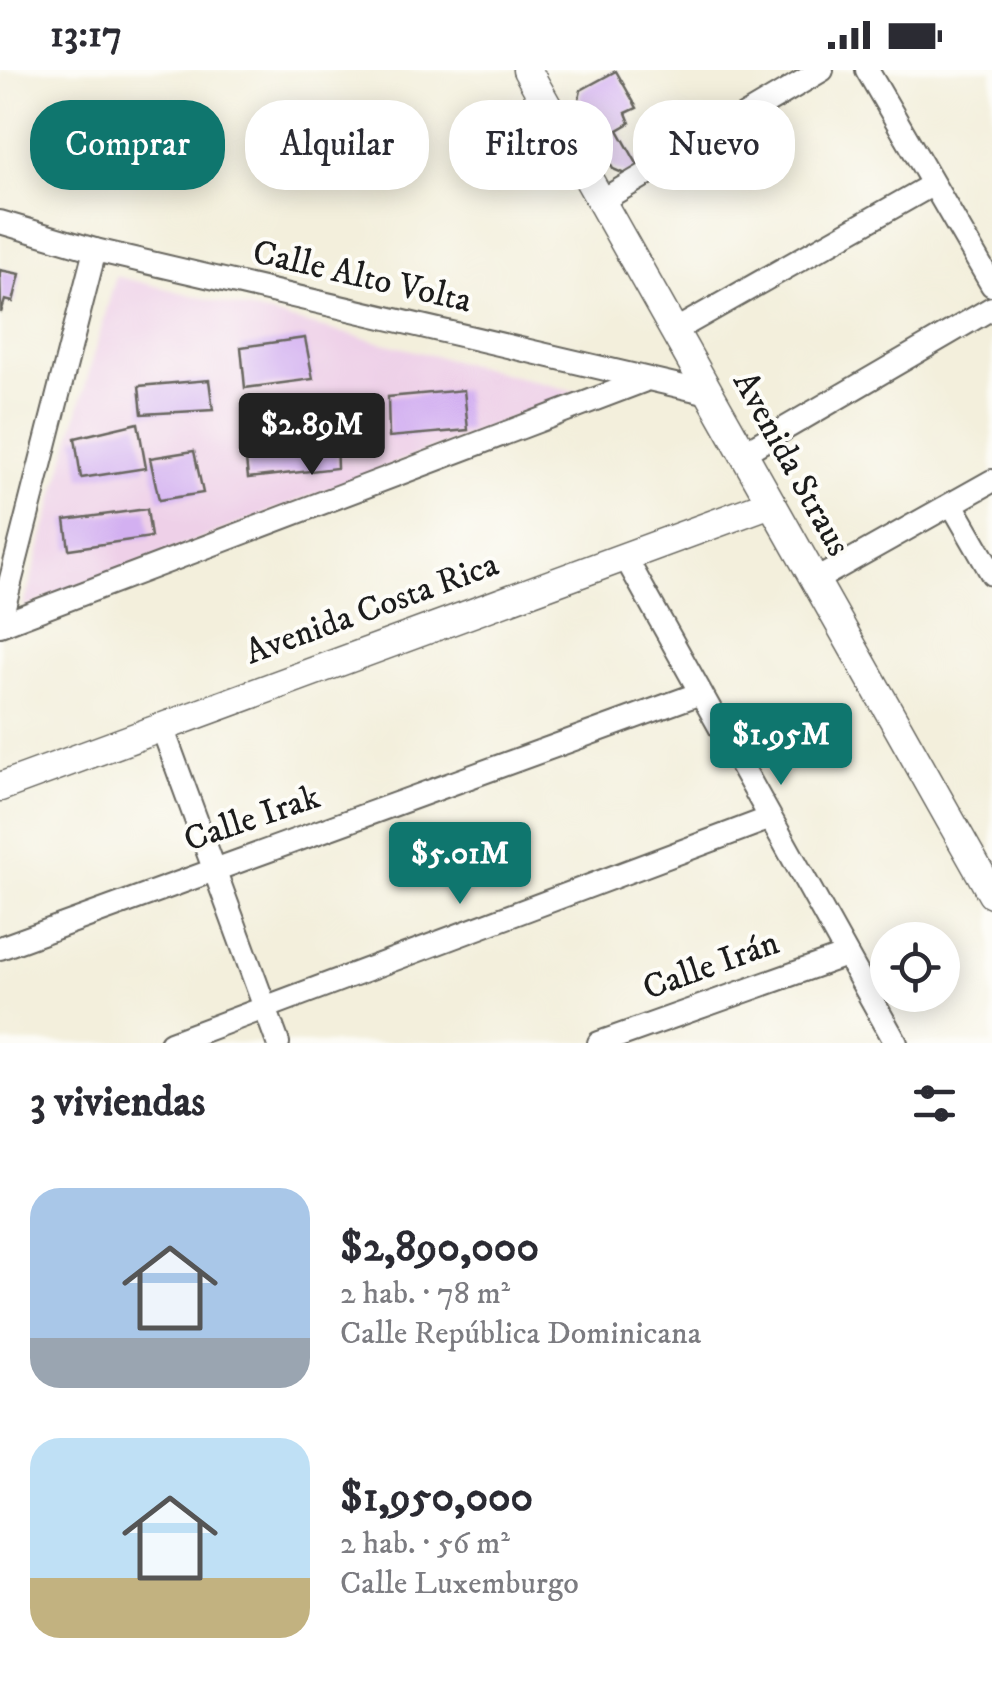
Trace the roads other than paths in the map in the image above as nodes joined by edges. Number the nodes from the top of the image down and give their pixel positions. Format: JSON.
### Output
{"nodes":[{"id":1,"x":822,"y":70,"type":"edge"},
{"id":2,"x":867,"y":70,"type":"edge"},
{"id":3,"x":530,"y":71,"type":"edge"},
{"id":4,"x":930,"y":186,"type":"junction"},
{"id":5,"x":601,"y":200,"type":"junction"},
{"id":6,"x":0,"y":222,"type":"edge"},
{"id":7,"x":95,"y":250,"type":"junction"},
{"id":8,"x":992,"y":285,"type":"edge"},
{"id":9,"x":992,"y":308,"type":"edge"},
{"id":10,"x":674,"y":331,"type":"junction"},
{"id":11,"x":643,"y":381,"type":"junction"},
{"id":12,"x":709,"y":393,"type":"junction"},
{"id":13,"x":743,"y":453,"type":"junction"},
{"id":14,"x":992,"y":481,"type":"edge"},
{"id":15,"x":771,"y":503,"type":"junction"},
{"id":16,"x":953,"y":506,"type":"junction"},
{"id":17,"x":624,"y":555,"type":"junction"},
{"id":18,"x":992,"y":574,"type":"edge"},
{"id":19,"x":814,"y":582,"type":"junction"},
{"id":20,"x":0,"y":623,"type":"edge"},
{"id":21,"x":698,"y":694,"type":"junction"},
{"id":22,"x":162,"y":727,"type":"junction"},
{"id":23,"x":0,"y":787,"type":"edge"},
{"id":24,"x":768,"y":819,"type":"junction"},
{"id":25,"x":214,"y":869,"type":"junction"},
{"id":26,"x":992,"y":894,"type":"edge"},
{"id":27,"x":0,"y":948,"type":"edge"},
{"id":28,"x":846,"y":954,"type":"junction"},
{"id":29,"x":265,"y":1008,"type":"junction"},
{"id":30,"x":171,"y":1043,"type":"edge"},
{"id":31,"x":278,"y":1043,"type":"edge"},
{"id":32,"x":599,"y":1043,"type":"edge"},
{"id":33,"x":896,"y":1043,"type":"edge"}],
"edges":[{"from":1,"to":5,"type":"street"},
{"from":2,"to":4,"type":"street"},
{"from":3,"to":5,"type":"street","name":"Avenida Straus"},
{"from":4,"to":8,"type":"street"},
{"from":4,"to":10,"type":"street"},
{"from":5,"to":10,"type":"street","name":"Avenida Straus"},
{"from":6,"to":7,"type":"street","name":"Calle Alto Volta"},
{"from":7,"to":11,"type":"street","name":"Calle Alto Volta"},
{"from":7,"to":20,"type":"street"},
{"from":9,"to":13,"type":"street"},
{"from":10,"to":12,"type":"street","name":"Avenida Straus"},
{"from":11,"to":12,"type":"street","name":"Calle Alto Volta"},
{"from":11,"to":20,"type":"street"},
{"from":12,"to":13,"type":"street","name":"Avenida Straus"},
{"from":13,"to":15,"type":"street","name":"Avenida Straus"},
{"from":14,"to":16,"type":"street"},
{"from":15,"to":17,"type":"street","name":"Avenida Costa Rica"},
{"from":15,"to":19,"type":"street","name":"Avenida Straus"},
{"from":16,"to":18,"type":"street"},
{"from":16,"to":19,"type":"street"},
{"from":17,"to":21,"type":"street"},
{"from":17,"to":22,"type":"street","name":"Avenida Costa Rica"},
{"from":19,"to":26,"type":"street","name":"Avenida Straus"},
{"from":21,"to":24,"type":"street"},
{"from":21,"to":25,"type":"street","name":"Calle Irak"},
{"from":22,"to":23,"type":"street","name":"Avenida Costa Rica"},
{"from":22,"to":25,"type":"street"},
{"from":24,"to":28,"type":"street"},
{"from":24,"to":29,"type":"street"},
{"from":25,"to":27,"type":"street","name":"Calle Irak"},
{"from":25,"to":29,"type":"street"},
{"from":28,"to":32,"type":"street","name":"Calle Irán"},
{"from":28,"to":33,"type":"street"},
{"from":29,"to":30,"type":"street"},
{"from":29,"to":31,"type":"street"}]}
